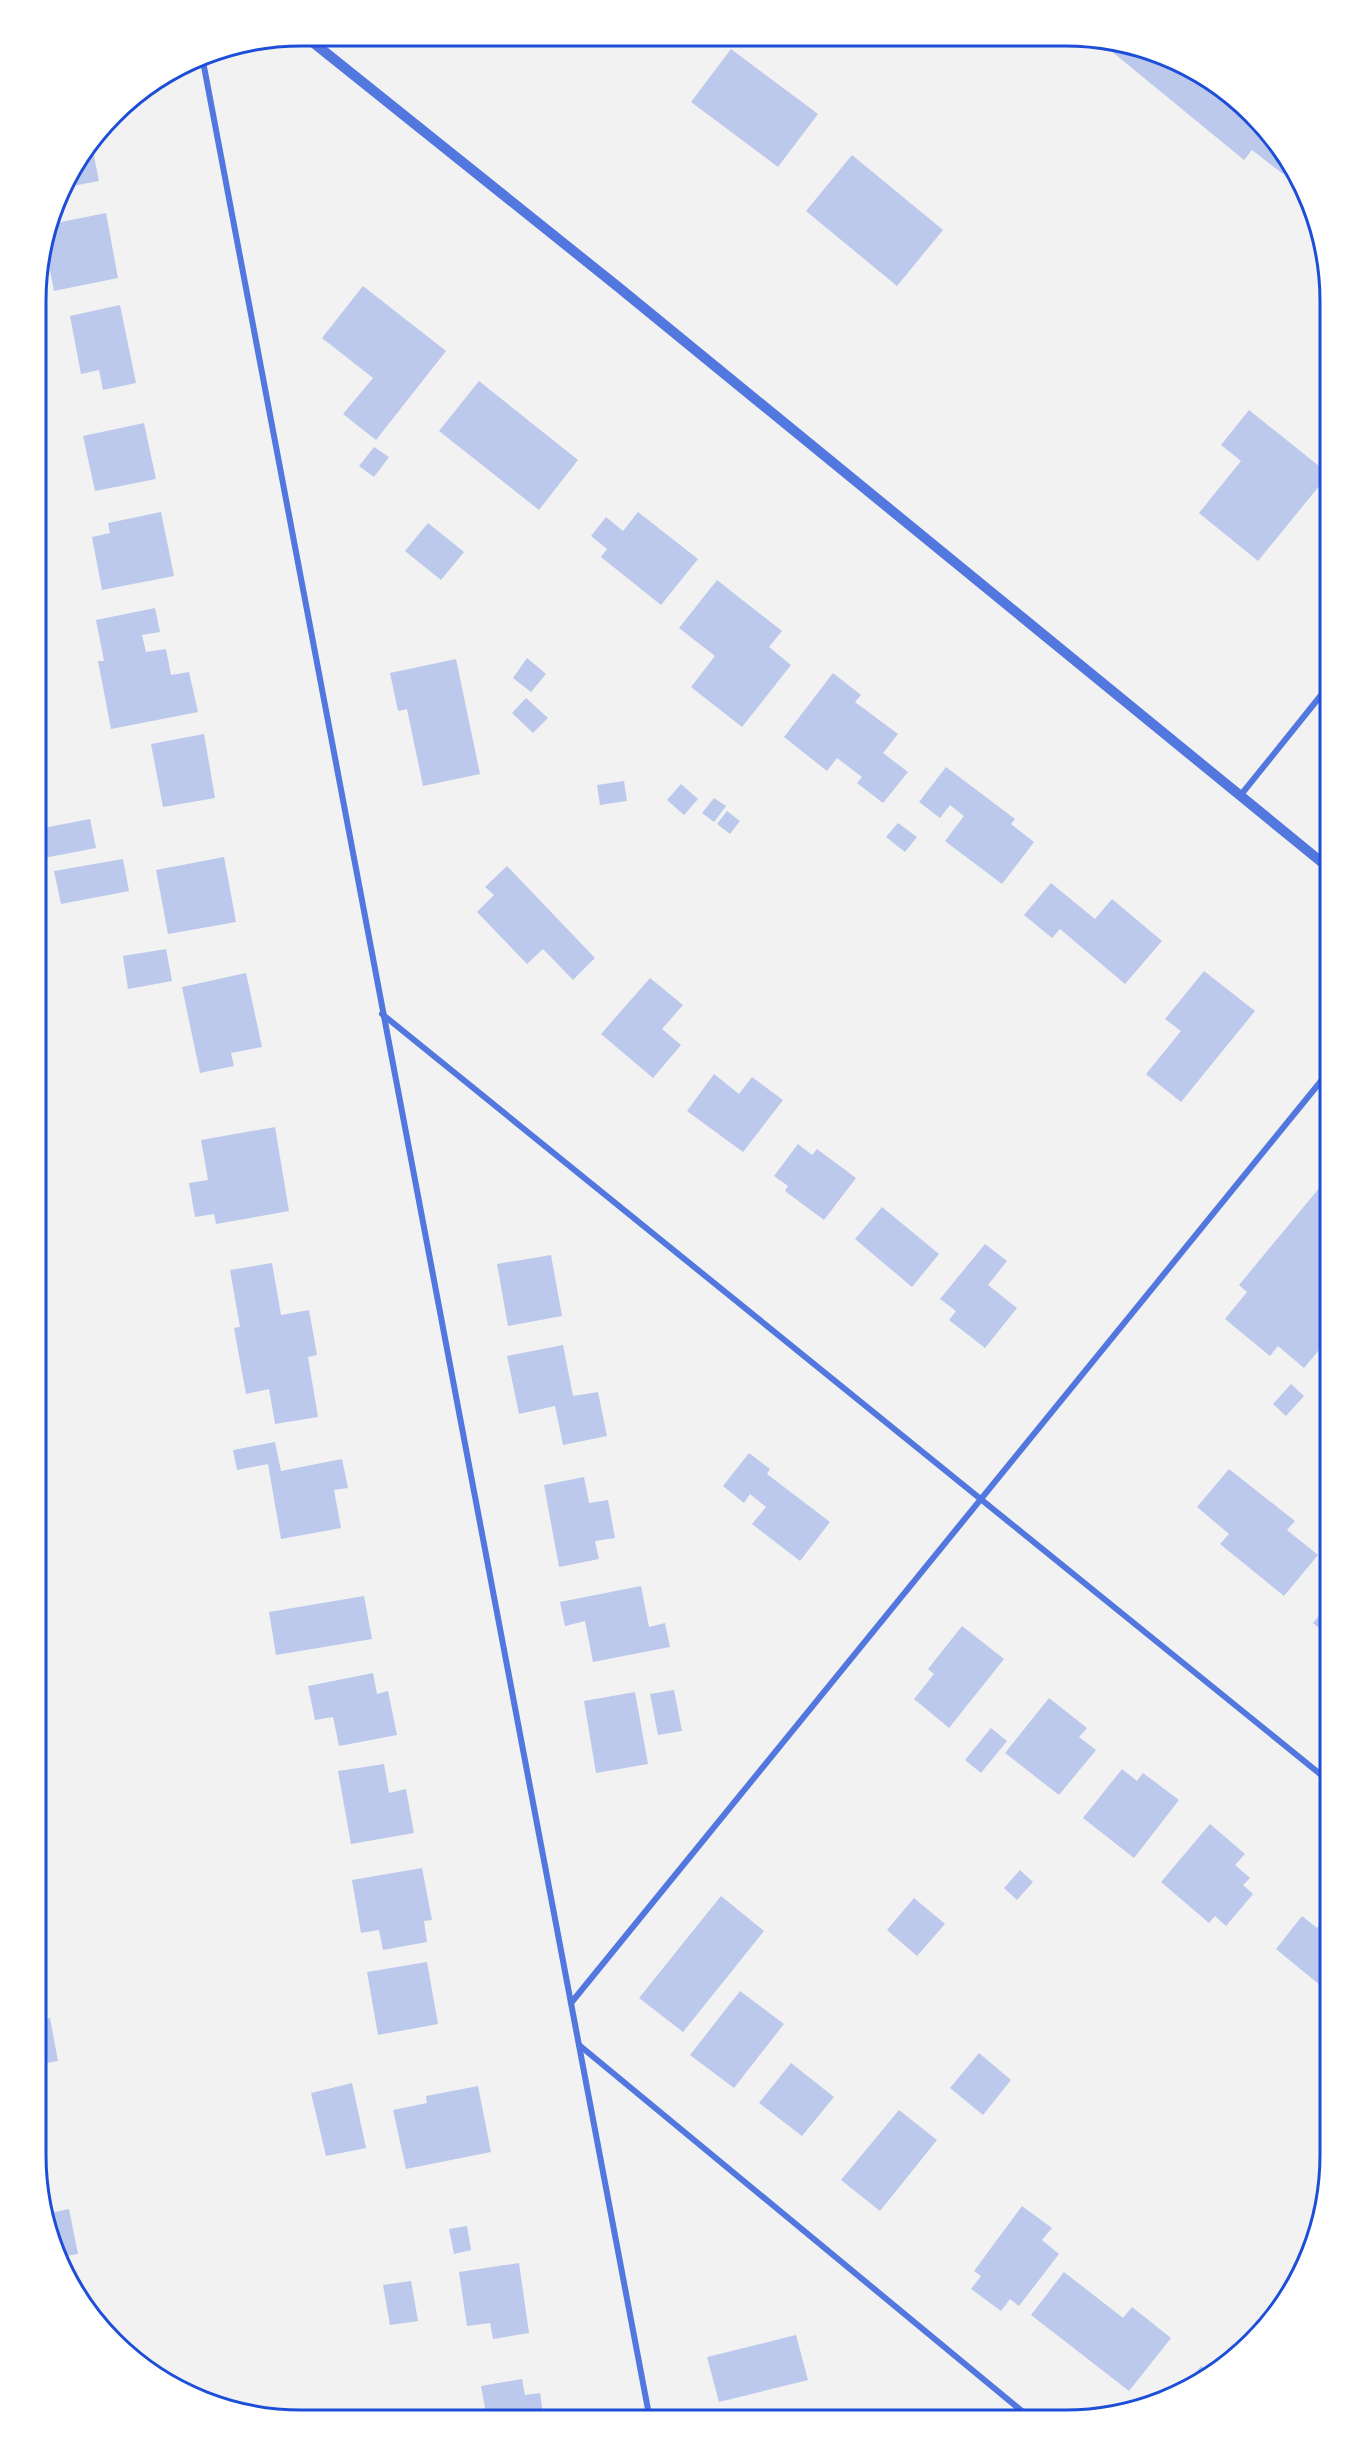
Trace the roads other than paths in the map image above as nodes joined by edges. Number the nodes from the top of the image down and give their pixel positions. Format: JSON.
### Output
{"nodes":[{"id":1,"x":317,"y":46,"type":"edge"},
{"id":2,"x":204,"y":66,"type":"edge"},
{"id":3,"x":1320,"y":696,"type":"edge"},
{"id":4,"x":1240,"y":796,"type":"junction"},
{"id":5,"x":1320,"y":861,"type":"edge"},
{"id":6,"x":382,"y":1014,"type":"junction"},
{"id":7,"x":1320,"y":1083,"type":"edge"},
{"id":8,"x":981,"y":1499,"type":"junction"},
{"id":9,"x":1320,"y":1774,"type":"edge"},
{"id":10,"x":571,"y":2003,"type":"junction"},
{"id":11,"x":579,"y":2045,"type":"junction"},
{"id":12,"x":648,"y":2410,"type":"edge"},
{"id":13,"x":1021,"y":2410,"type":"edge"}],
"edges":[{"from":1,"to":4,"type":"street"},
{"from":2,"to":6,"type":"street"},
{"from":3,"to":4,"type":"street"},
{"from":4,"to":5,"type":"street"},
{"from":6,"to":8,"type":"street"},
{"from":6,"to":10,"type":"street"},
{"from":7,"to":8,"type":"street"},
{"from":8,"to":9,"type":"street"},
{"from":8,"to":10,"type":"street"},
{"from":10,"to":11,"type":"street"},
{"from":11,"to":12,"type":"street"},
{"from":11,"to":13,"type":"street"}]}
